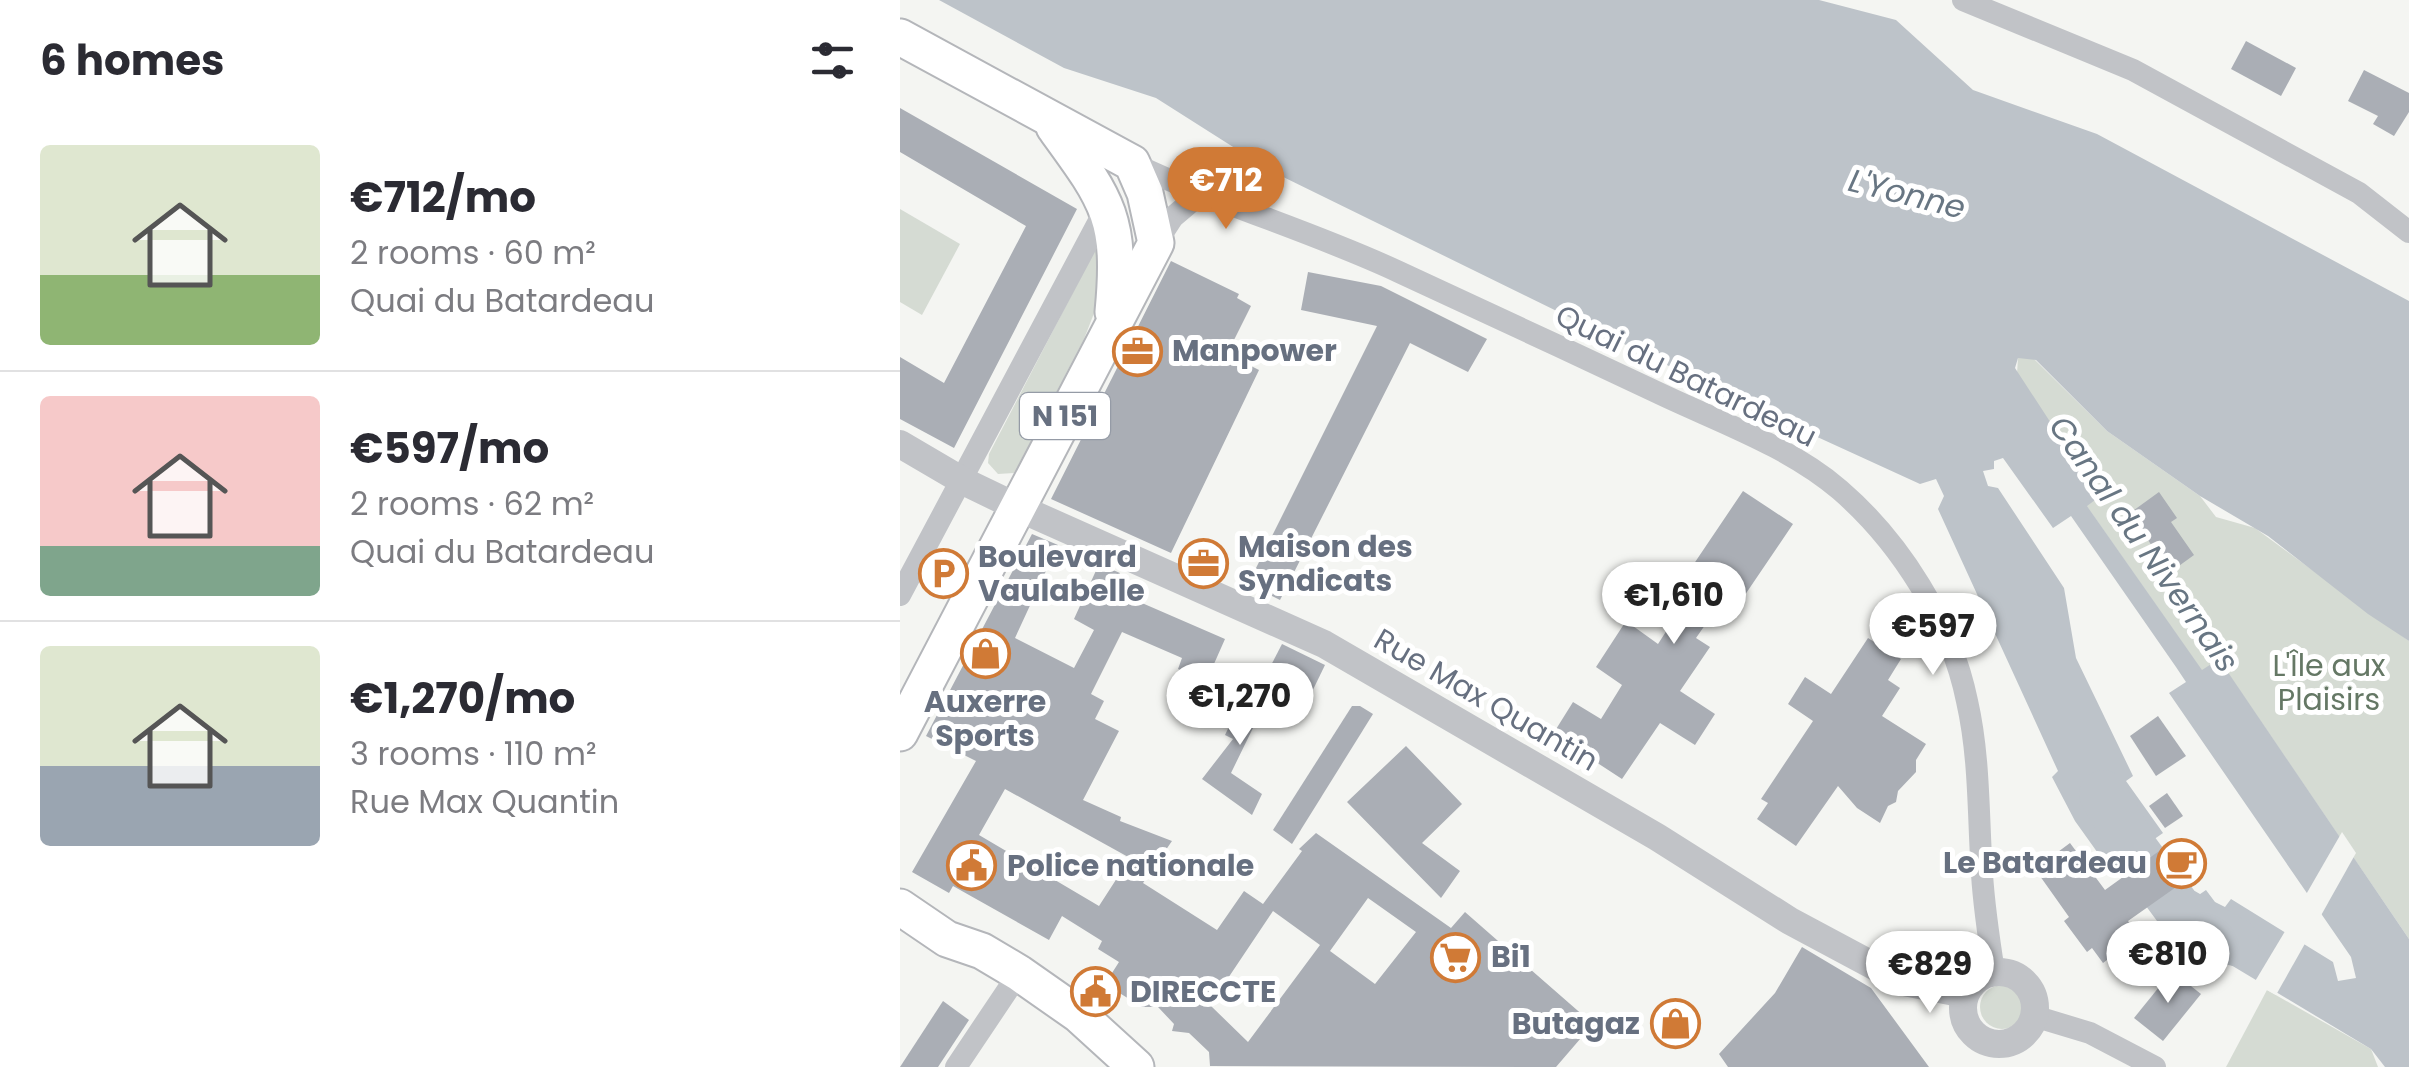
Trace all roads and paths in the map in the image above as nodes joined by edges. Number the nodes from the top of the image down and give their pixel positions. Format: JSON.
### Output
{"nodes":[{"id":1,"x":1963,"y":0,"type":"edge"},
{"id":2,"x":900,"y":37,"type":"edge"},
{"id":3,"x":1050,"y":121,"type":"junction"},
{"id":4,"x":1132,"y":163,"type":"junction"},
{"id":5,"x":1199,"y":195,"type":"junction"},
{"id":6,"x":1107,"y":206,"type":"junction"},
{"id":7,"x":2409,"y":232,"type":"edge"},
{"id":8,"x":1156,"y":244,"type":"junction"},
{"id":9,"x":1112,"y":323,"type":"junction"},
{"id":10,"x":900,"y":444,"type":"edge"},
{"id":11,"x":963,"y":481,"type":"junction"},
{"id":12,"x":1019,"y":508,"type":"junction"},
{"id":13,"x":900,"y":595,"type":"edge"},
{"id":14,"x":900,"y":733,"type":"edge"},
{"id":15,"x":900,"y":907,"type":"edge"},
{"id":16,"x":900,"y":933,"type":"edge"},
{"id":17,"x":947,"y":938,"type":"junction"},
{"id":18,"x":1994,"y":972,"type":"junction"},
{"id":19,"x":1019,"y":973,"type":"junction"},
{"id":20,"x":1966,"y":994,"type":"junction"},
{"id":21,"x":2034,"y":1016,"type":"junction"},
{"id":22,"x":1995,"y":1056,"type":"edge"},
{"id":23,"x":956,"y":1067,"type":"edge"},
{"id":24,"x":1136,"y":1067,"type":"edge"},
{"id":25,"x":2155,"y":1067,"type":"edge"}],
"edges":[{"from":1,"to":7,"type":"street"},
{"from":2,"to":3,"type":"main road","number":"N 151"},
{"from":3,"to":4,"type":"main road","number":"N 151"},
{"from":3,"to":6,"type":"main road","number":"N 151"},
{"from":4,"to":5,"type":"street","name":"Quai du Batardeau"},
{"from":4,"to":8,"type":"main road"},
{"from":5,"to":8,"type":"street","number":"N 151"},
{"from":5,"to":18,"type":"street","name":"Quai du Batardeau"},
{"from":6,"to":9,"type":"main road","number":"N 151"},
{"from":6,"to":11,"type":"street"},
{"from":8,"to":9,"type":"main road","number":"N 151"},
{"from":9,"to":12,"type":"main road","number":"N 151"},
{"from":10,"to":11,"type":"street","name":"Rue Max Quantin"},
{"from":11,"to":12,"type":"street","name":"Rue Max Quantin"},
{"from":11,"to":13,"type":"street"},
{"from":12,"to":14,"type":"main road","number":"N 151"},
{"from":12,"to":20,"type":"street","name":"Rue Max Quantin"},
{"from":15,"to":17,"type":"main road"},
{"from":16,"to":17,"type":"main road"},
{"from":17,"to":19,"type":"main road"},
{"from":18,"to":20,"type":"street"},
{"from":18,"to":21,"type":"street"},
{"from":19,"to":23,"type":"street"},
{"from":19,"to":24,"type":"main road"},
{"from":20,"to":22,"type":"street"},
{"from":21,"to":22,"type":"street"},
{"from":21,"to":25,"type":"street"}]}
